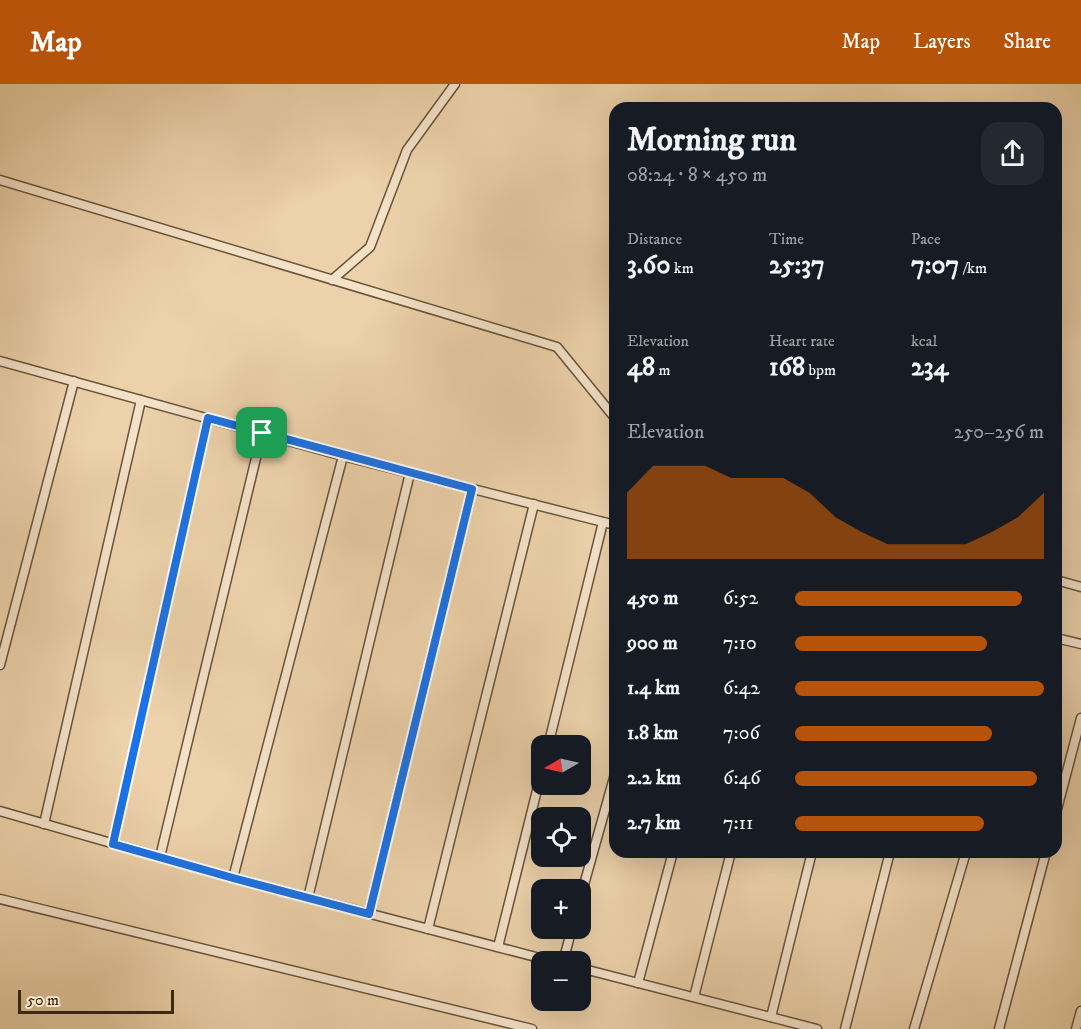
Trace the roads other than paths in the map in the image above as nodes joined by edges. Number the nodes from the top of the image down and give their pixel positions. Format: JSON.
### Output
{"nodes":[{"id":1,"x":455,"y":84,"type":"edge"},
{"id":2,"x":0,"y":180,"type":"edge"},
{"id":3,"x":332,"y":280,"type":"junction"},
{"id":4,"x":0,"y":361,"type":"edge"},
{"id":5,"x":74,"y":381,"type":"junction"},
{"id":6,"x":141,"y":400,"type":"junction"},
{"id":7,"x":609,"y":411,"type":"edge"},
{"id":8,"x":208,"y":418,"type":"junction"},
{"id":9,"x":262,"y":433,"type":"junction"},
{"id":10,"x":343,"y":456,"type":"junction"},
{"id":11,"x":410,"y":472,"type":"junction"},
{"id":12,"x":472,"y":489,"type":"junction"},
{"id":13,"x":534,"y":504,"type":"junction"},
{"id":14,"x":603,"y":522,"type":"junction"},
{"id":15,"x":609,"y":524,"type":"edge"},
{"id":16,"x":1062,"y":581,"type":"edge"},
{"id":17,"x":1081,"y":587,"type":"edge"},
{"id":18,"x":1062,"y":639,"type":"edge"},
{"id":19,"x":1081,"y":644,"type":"edge"},
{"id":20,"x":0,"y":665,"type":"edge"},
{"id":21,"x":1081,"y":718,"type":"edge"},
{"id":22,"x":551,"y":735,"type":"edge"},
{"id":23,"x":1062,"y":790,"type":"edge"},
{"id":24,"x":536,"y":795,"type":"edge"},
{"id":25,"x":609,"y":795,"type":"edge"},
{"id":26,"x":0,"y":811,"type":"edge"},
{"id":27,"x":44,"y":824,"type":"junction"},
{"id":28,"x":113,"y":844,"type":"junction"},
{"id":29,"x":160,"y":857,"type":"junction"},
{"id":30,"x":671,"y":858,"type":"edge"},
{"id":31,"x":729,"y":858,"type":"edge"},
{"id":32,"x":811,"y":858,"type":"edge"},
{"id":33,"x":888,"y":858,"type":"edge"},
{"id":34,"x":964,"y":858,"type":"edge"},
{"id":35,"x":1044,"y":858,"type":"edge"},
{"id":36,"x":233,"y":878,"type":"junction"},
{"id":37,"x":586,"y":879,"type":"edge"},
{"id":38,"x":0,"y":898,"type":"edge"},
{"id":39,"x":308,"y":898,"type":"junction"},
{"id":40,"x":369,"y":914,"type":"junction"},
{"id":41,"x":428,"y":929,"type":"junction"},
{"id":42,"x":498,"y":947,"type":"junction"},
{"id":43,"x":531,"y":956,"type":"edge"},
{"id":44,"x":591,"y":971,"type":"edge"},
{"id":45,"x":638,"y":983,"type":"junction"},
{"id":46,"x":694,"y":997,"type":"junction"},
{"id":47,"x":1081,"y":1011,"type":"edge"},
{"id":48,"x":771,"y":1017,"type":"junction"},
{"id":49,"x":532,"y":1029,"type":"edge"},
{"id":50,"x":817,"y":1029,"type":"edge"},
{"id":51,"x":845,"y":1029,"type":"edge"},
{"id":52,"x":914,"y":1029,"type":"edge"},
{"id":53,"x":999,"y":1029,"type":"edge"},
{"id":54,"x":1076,"y":1029,"type":"edge"}],
"edges":[{"from":1,"to":3,"type":"lane"},
{"from":2,"to":3,"type":"lane"},
{"from":3,"to":7,"type":"lane"},
{"from":4,"to":5,"type":"lane"},
{"from":5,"to":6,"type":"lane"},
{"from":5,"to":20,"type":"lane"},
{"from":6,"to":8,"type":"lane"},
{"from":6,"to":27,"type":"lane"},
{"from":8,"to":9,"type":"lane"},
{"from":8,"to":28,"type":"lane"},
{"from":9,"to":10,"type":"lane"},
{"from":9,"to":29,"type":"lane"},
{"from":10,"to":11,"type":"lane"},
{"from":10,"to":36,"type":"lane"},
{"from":11,"to":12,"type":"lane"},
{"from":11,"to":39,"type":"lane"},
{"from":12,"to":13,"type":"lane"},
{"from":12,"to":40,"type":"lane"},
{"from":13,"to":14,"type":"lane"},
{"from":13,"to":41,"type":"lane"},
{"from":14,"to":15,"type":"lane"},
{"from":14,"to":22,"type":"lane"},
{"from":16,"to":17,"type":"lane"},
{"from":18,"to":19,"type":"lane"},
{"from":21,"to":23,"type":"lane"},
{"from":24,"to":42,"type":"lane"},
{"from":25,"to":37,"type":"lane"},
{"from":26,"to":27,"type":"lane"},
{"from":27,"to":28,"type":"lane"},
{"from":28,"to":29,"type":"lane"},
{"from":29,"to":36,"type":"lane"},
{"from":30,"to":45,"type":"lane"},
{"from":31,"to":46,"type":"lane"},
{"from":32,"to":48,"type":"lane"},
{"from":33,"to":51,"type":"lane"},
{"from":34,"to":52,"type":"lane"},
{"from":35,"to":53,"type":"lane"},
{"from":36,"to":39,"type":"lane"},
{"from":38,"to":49,"type":"lane"},
{"from":39,"to":40,"type":"lane"},
{"from":40,"to":41,"type":"lane"},
{"from":41,"to":42,"type":"lane"},
{"from":42,"to":43,"type":"lane"},
{"from":44,"to":45,"type":"lane"},
{"from":45,"to":46,"type":"lane"},
{"from":46,"to":48,"type":"lane"},
{"from":47,"to":54,"type":"lane"},
{"from":48,"to":50,"type":"lane"}]}
